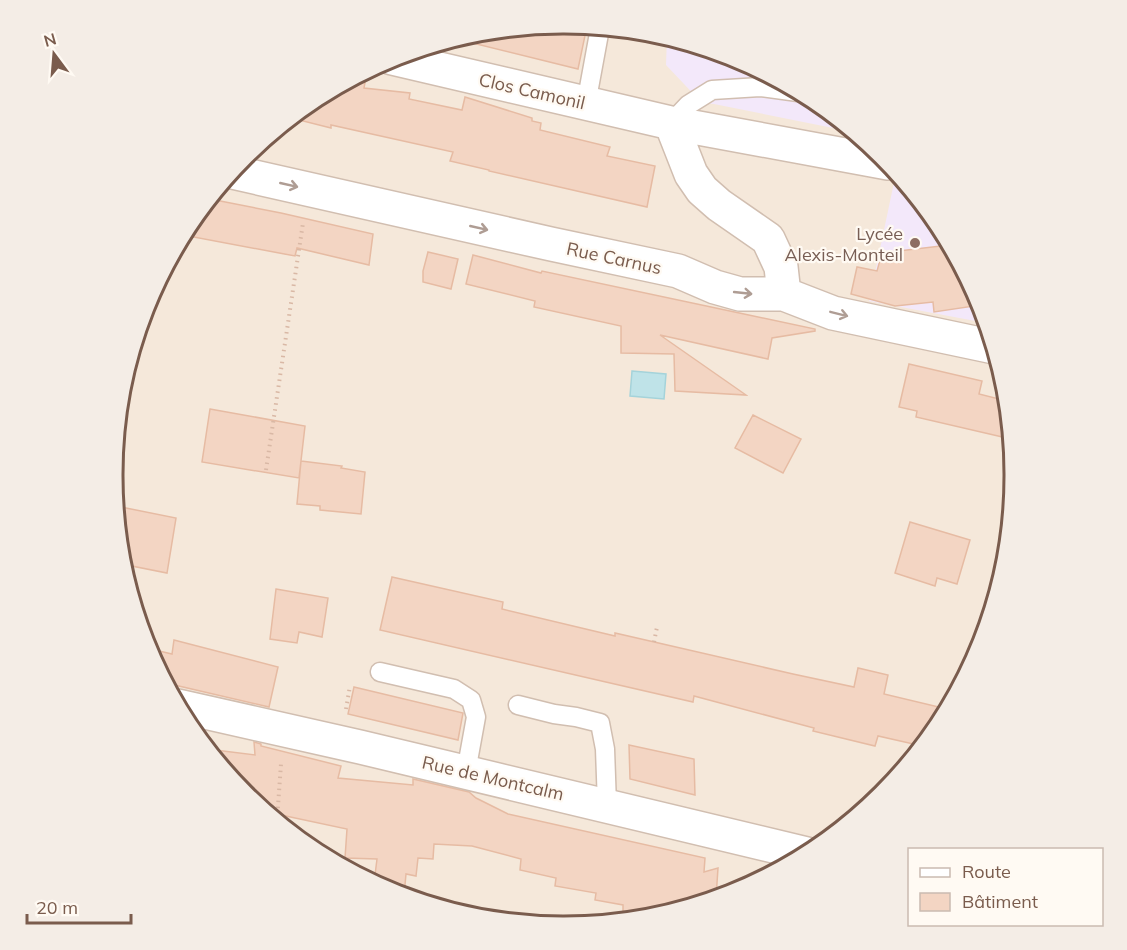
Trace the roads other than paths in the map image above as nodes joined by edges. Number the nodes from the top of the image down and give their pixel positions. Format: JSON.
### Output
{"nodes":[{"id":1,"x":599,"y":36,"type":"edge"},
{"id":2,"x":410,"y":62,"type":"edge"},
{"id":3,"x":775,"y":89,"type":"edge"},
{"id":4,"x":586,"y":104,"type":"junction"},
{"id":5,"x":671,"y":123,"type":"junction"},
{"id":6,"x":871,"y":160,"type":"edge"},
{"id":7,"x":242,"y":174,"type":"edge"},
{"id":8,"x":784,"y":294,"type":"junction"},
{"id":9,"x":984,"y":345,"type":"edge"},
{"id":10,"x":380,"y":672,"type":"dead end"},
{"id":11,"x":518,"y":705,"type":"dead end"},
{"id":12,"x":190,"y":709,"type":"edge"},
{"id":13,"x":466,"y":772,"type":"junction"},
{"id":14,"x":607,"y":805,"type":"junction"},
{"id":15,"x":793,"y":851,"type":"edge"}],
"edges":[{"from":1,"to":4,"type":"lane"},
{"from":2,"to":4,"type":"street","name":"Clos Camonil"},
{"from":3,"to":5,"type":"lane"},
{"from":4,"to":5,"type":"street","name":"Clos Camonil"},
{"from":5,"to":6,"type":"street","name":"Clos Camonil"},
{"from":5,"to":8,"type":"street"},
{"from":7,"to":8,"type":"street","name":"Rue Carnus","one_way":true},
{"from":8,"to":9,"type":"street","name":"Rue Carnus","one_way":true},
{"from":10,"to":13,"type":"lane"},
{"from":11,"to":14,"type":"lane"},
{"from":12,"to":13,"type":"street","name":"Rue de Montcalm"},
{"from":13,"to":14,"type":"street","name":"Rue de Montcalm"},
{"from":14,"to":15,"type":"street","name":"Rue de Montcalm"}]}
